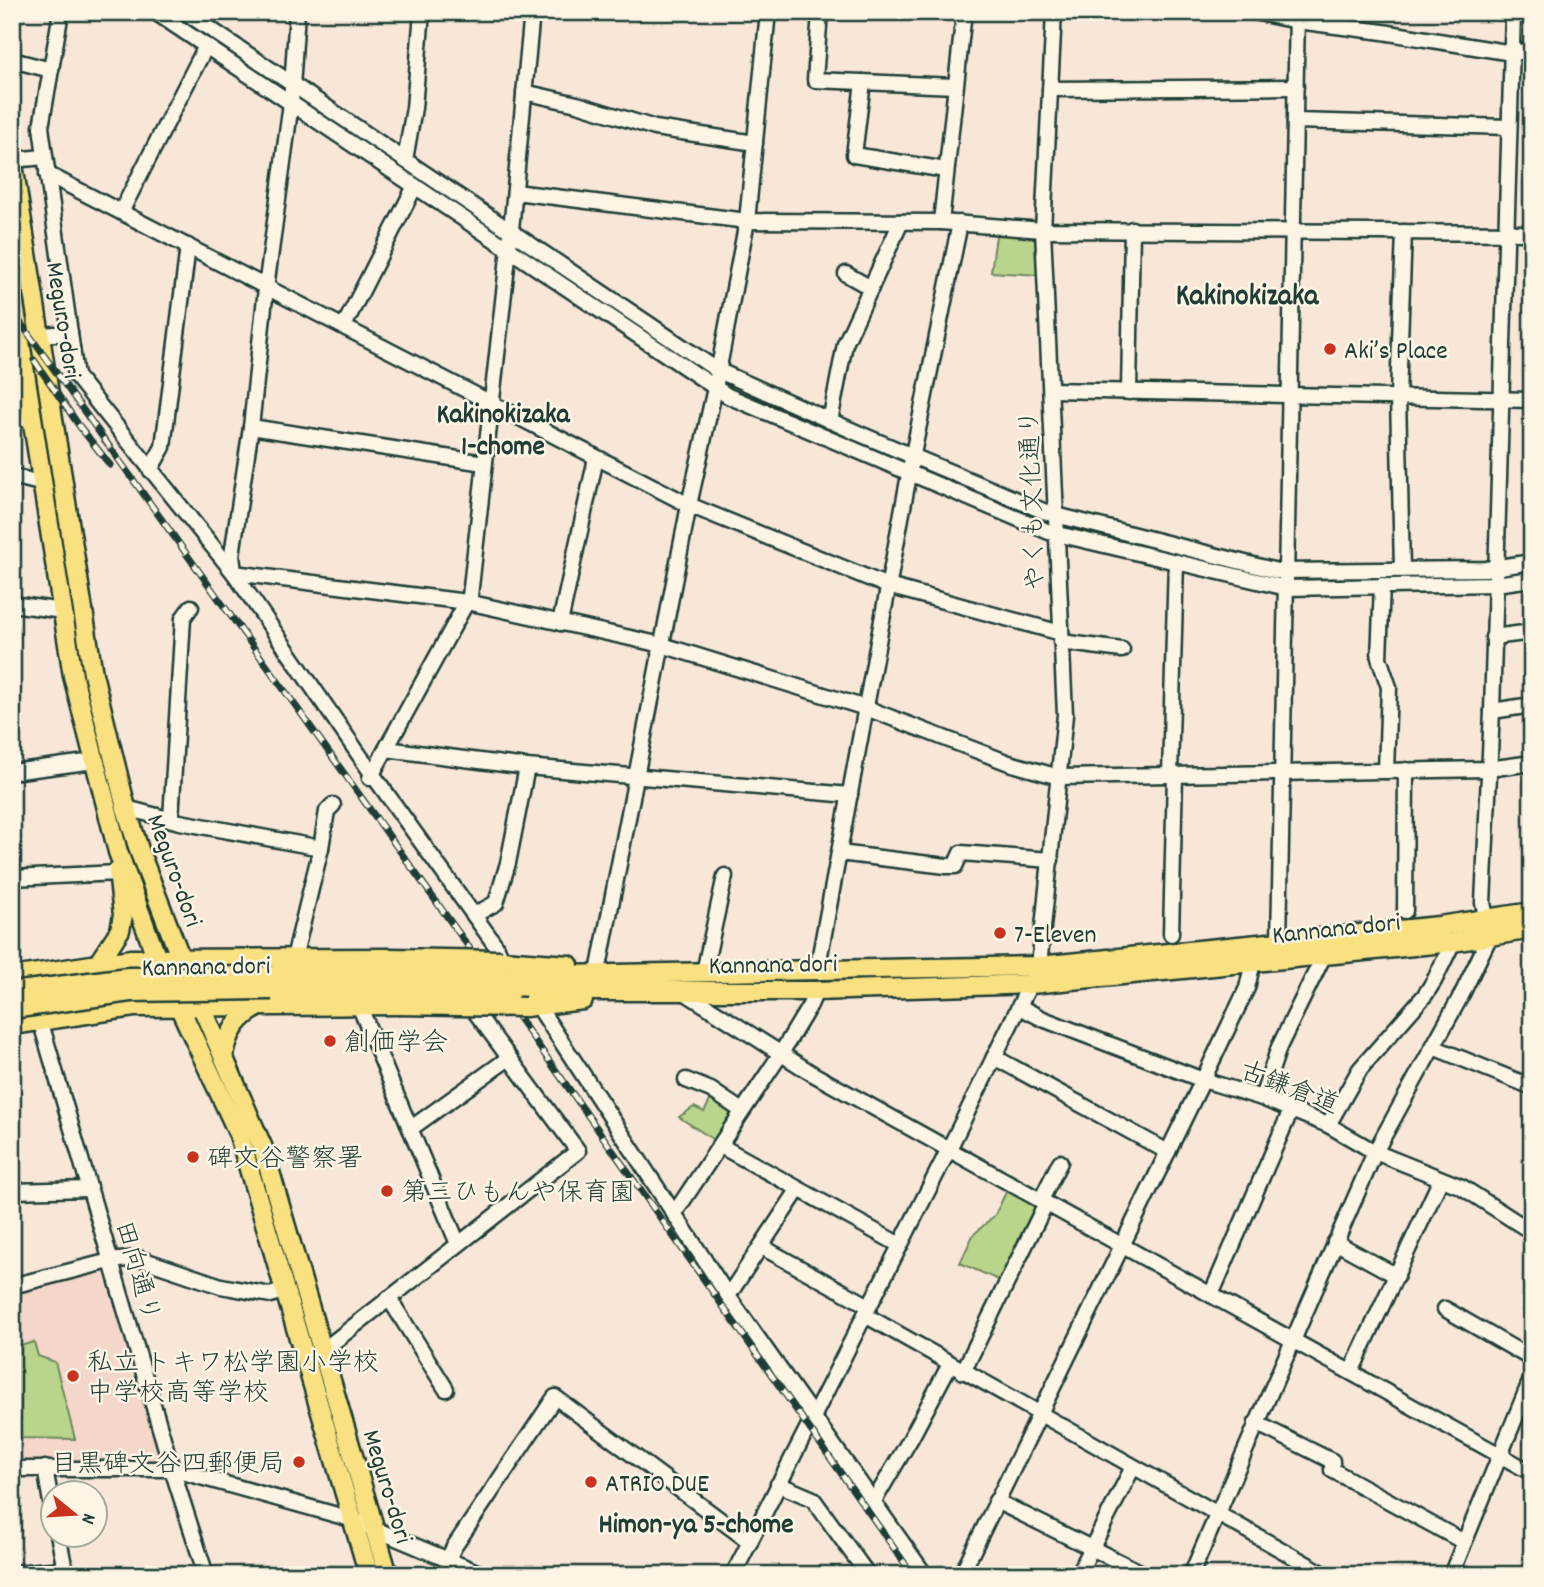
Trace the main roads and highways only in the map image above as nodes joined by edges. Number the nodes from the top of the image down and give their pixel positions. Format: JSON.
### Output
{"nodes":[{"id":1,"x":12,"y":159,"type":"edge"},
{"id":2,"x":12,"y":291,"type":"edge"},
{"id":3,"x":118,"y":852,"type":"junction"},
{"id":4,"x":1532,"y":912,"type":"edge"},
{"id":5,"x":1488,"y":928,"type":"junction"},
{"id":6,"x":1532,"y":929,"type":"edge"},
{"id":7,"x":157,"y":959,"type":"junction"},
{"id":8,"x":181,"y":959,"type":"junction"},
{"id":9,"x":99,"y":962,"type":"junction"},
{"id":10,"x":507,"y":976,"type":"junction"},
{"id":11,"x":12,"y":977,"type":"edge"},
{"id":12,"x":393,"y":982,"type":"junction"},
{"id":13,"x":631,"y":982,"type":"junction"},
{"id":14,"x":272,"y":983,"type":"junction"},
{"id":15,"x":12,"y":992,"type":"edge"},
{"id":16,"x":180,"y":1006,"type":"junction"},
{"id":17,"x":202,"y":1006,"type":"junction"},
{"id":18,"x":260,"y":1006,"type":"junction"},
{"id":19,"x":12,"y":1009,"type":"edge"},
{"id":20,"x":12,"y":1025,"type":"edge"},
{"id":21,"x":224,"y":1056,"type":"junction"},
{"id":22,"x":369,"y":1575,"type":"edge"},
{"id":23,"x":388,"y":1575,"type":"edge"}],
"edges":[{"from":1,"to":8,"type":"main road","name":"Meguro-dori"},
{"from":2,"to":3,"type":"main road","name":"Meguro-dori"},
{"from":3,"to":7,"type":"main road","name":"Meguro-dori"},
{"from":3,"to":9,"type":"main road"},
{"from":4,"to":5,"type":"main road","name":"Kannana dori"},
{"from":5,"to":6,"type":"main road","name":"Kannana dori"},
{"from":5,"to":13,"type":"main road","name":"Kannana dori"},
{"from":5,"to":13,"type":"main road","name":"Kannana dori"},
{"from":7,"to":8,"type":"main road"},
{"from":7,"to":9,"type":"main road"},
{"from":7,"to":16,"type":"main road","name":"Meguro-dori"},
{"from":8,"to":12,"type":"main road"},
{"from":8,"to":17,"type":"main road","name":"Meguro-dori"},
{"from":9,"to":11,"type":"main road"},
{"from":10,"to":12,"type":"main road","name":"Kannana dori","bridge":true},
{"from":10,"to":13,"type":"main road","name":"Kannana dori"},
{"from":10,"to":13,"type":"main road"},
{"from":12,"to":13,"type":"main road","bridge":true},
{"from":12,"to":14,"type":"main road","name":"Kannana dori"},
{"from":12,"to":18,"type":"main road"},
{"from":14,"to":15,"type":"main road","name":"Kannana dori","bridge":true},
{"from":14,"to":19,"type":"main road","name":"Kannana dori","bridge":true},
{"from":16,"to":17,"type":"main road"},
{"from":16,"to":20,"type":"main road"},
{"from":16,"to":22,"type":"main road","name":"Meguro-dori"},
{"from":17,"to":18,"type":"main road"},
{"from":17,"to":21,"type":"main road","name":"Meguro-dori"},
{"from":18,"to":21,"type":"main road"},
{"from":21,"to":23,"type":"main road","name":"Meguro-dori"}]}
